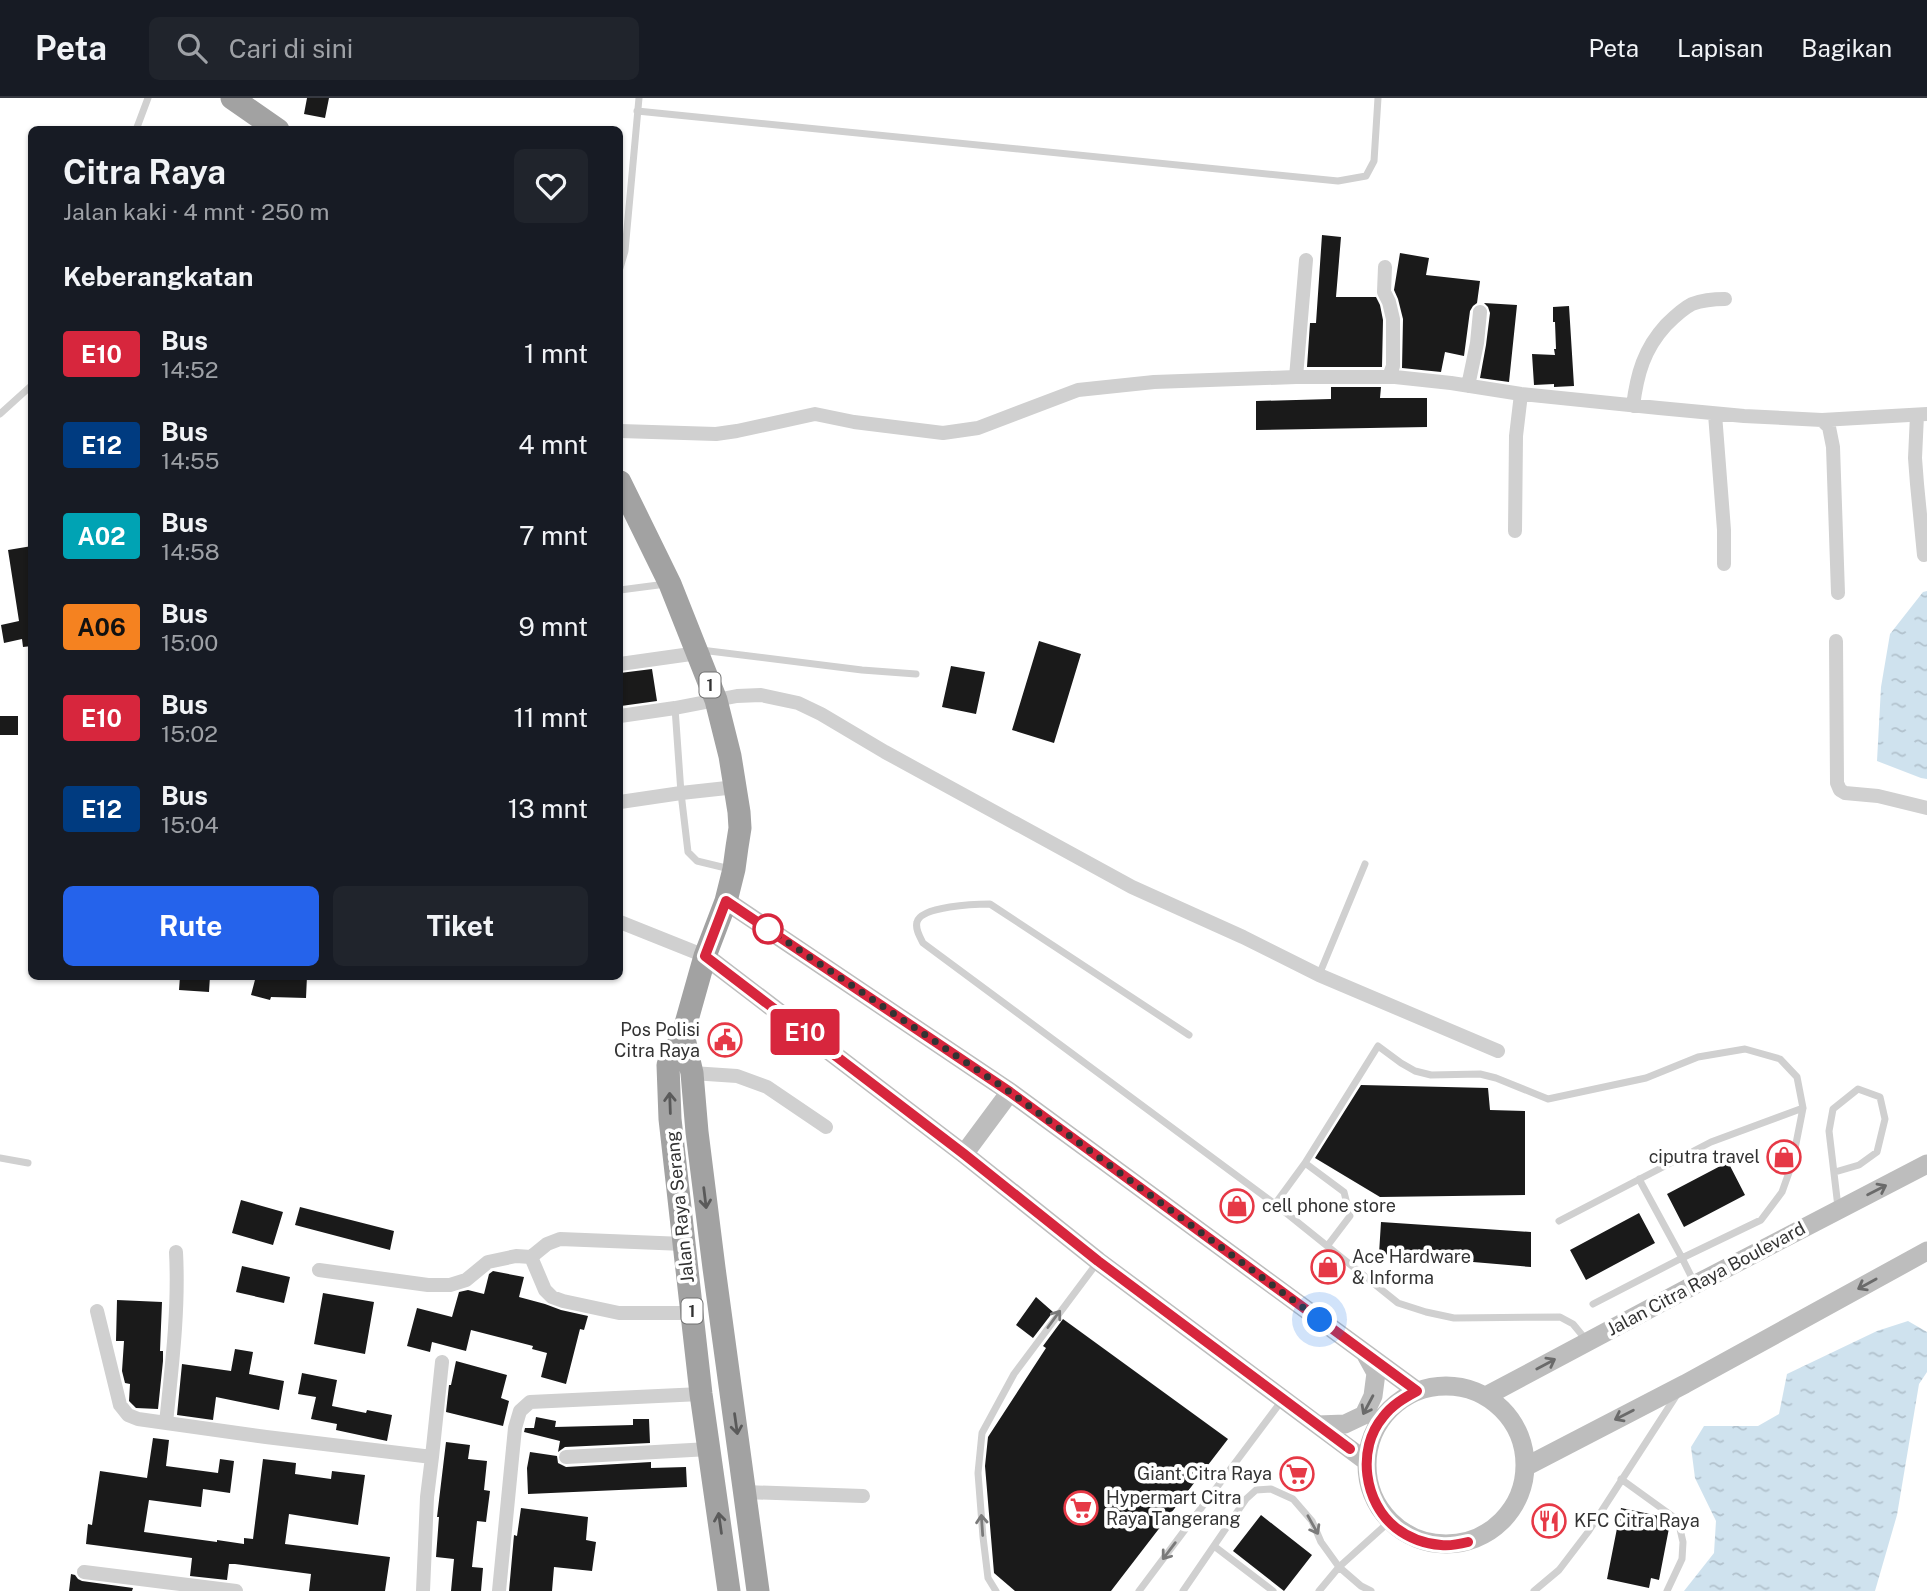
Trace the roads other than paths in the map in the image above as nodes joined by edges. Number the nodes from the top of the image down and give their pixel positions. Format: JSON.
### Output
{"nodes":[{"id":1,"x":148,"y":98,"type":"edge"},
{"id":2,"x":232,"y":98,"type":"edge"},
{"id":3,"x":639,"y":98,"type":"edge"},
{"id":4,"x":1378,"y":98,"type":"edge"},
{"id":5,"x":637,"y":111,"type":"junction"},
{"id":6,"x":138,"y":126,"type":"edge"},
{"id":7,"x":272,"y":126,"type":"edge"},
{"id":8,"x":623,"y":258,"type":"edge"},
{"id":9,"x":1306,"y":260,"type":"dead end"},
{"id":10,"x":1385,"y":267,"type":"dead end"},
{"id":11,"x":1726,"y":299,"type":"dead end"},
{"id":12,"x":1480,"y":312,"type":"dead end"},
{"id":13,"x":1297,"y":377,"type":"junction"},
{"id":14,"x":1390,"y":377,"type":"junction"},
{"id":15,"x":1468,"y":386,"type":"junction"},
{"id":16,"x":28,"y":389,"type":"edge"},
{"id":17,"x":1521,"y":394,"type":"junction"},
{"id":18,"x":1633,"y":406,"type":"junction"},
{"id":19,"x":0,"y":414,"type":"edge"},
{"id":20,"x":1715,"y":414,"type":"junction"},
{"id":21,"x":1922,"y":414,"type":"edge"},
{"id":22,"x":1822,"y":420,"type":"junction"},
{"id":23,"x":623,"y":431,"type":"edge"},
{"id":24,"x":623,"y":488,"type":"edge"},
{"id":25,"x":1515,"y":531,"type":"dead end"},
{"id":26,"x":1924,"y":555,"type":"dead end"},
{"id":27,"x":1724,"y":564,"type":"dead end"},
{"id":28,"x":670,"y":584,"type":"junction"},
{"id":29,"x":623,"y":590,"type":"edge"},
{"id":30,"x":1838,"y":593,"type":"dead end"},
{"id":31,"x":1836,"y":641,"type":"dead end"},
{"id":32,"x":698,"y":651,"type":"junction"},
{"id":33,"x":623,"y":664,"type":"edge"},
{"id":34,"x":916,"y":674,"type":"dead end"},
{"id":35,"x":716,"y":700,"type":"junction"},
{"id":36,"x":675,"y":708,"type":"junction"},
{"id":37,"x":623,"y":716,"type":"edge"},
{"id":38,"x":736,"y":787,"type":"junction"},
{"id":39,"x":681,"y":793,"type":"junction"},
{"id":40,"x":623,"y":802,"type":"edge"},
{"id":41,"x":1927,"y":808,"type":"edge"},
{"id":42,"x":1365,"y":864,"type":"dead end"},
{"id":43,"x":734,"y":869,"type":"junction"},
{"id":44,"x":726,"y":901,"type":"junction"},
{"id":45,"x":623,"y":923,"type":"edge"},
{"id":46,"x":705,"y":956,"type":"junction"},
{"id":47,"x":1320,"y":975,"type":"junction"},
{"id":48,"x":683,"y":1034,"type":"junction"},
{"id":49,"x":1189,"y":1035,"type":"dead end"},
{"id":50,"x":1498,"y":1051,"type":"dead end"},
{"id":51,"x":692,"y":1073,"type":"junction"},
{"id":52,"x":1010,"y":1092,"type":"junction"},
{"id":53,"x":1803,"y":1108,"type":"junction"},
{"id":54,"x":826,"y":1127,"type":"dead end"},
{"id":55,"x":964,"y":1154,"type":"junction"},
{"id":56,"x":0,"y":1158,"type":"edge"},
{"id":57,"x":29,"y":1163,"type":"dead end"},
{"id":58,"x":1305,"y":1163,"type":"junction"},
{"id":59,"x":1927,"y":1164,"type":"edge"},
{"id":60,"x":1835,"y":1172,"type":"junction"},
{"id":61,"x":1639,"y":1180,"type":"junction"},
{"id":62,"x":1275,"y":1203,"type":"junction"},
{"id":63,"x":1839,"y":1210,"type":"junction"},
{"id":64,"x":1559,"y":1221,"type":"dead end"},
{"id":65,"x":684,"y":1244,"type":"junction"},
{"id":66,"x":1328,"y":1245,"type":"junction"},
{"id":67,"x":1927,"y":1251,"type":"edge"},
{"id":68,"x":176,"y":1252,"type":"dead end"},
{"id":69,"x":531,"y":1257,"type":"junction"},
{"id":70,"x":1682,"y":1258,"type":"junction"},
{"id":71,"x":1098,"y":1261,"type":"junction"},
{"id":72,"x":319,"y":1270,"type":"dead end"},
{"id":73,"x":1696,"y":1284,"type":"junction"},
{"id":74,"x":1593,"y":1304,"type":"dead end"},
{"id":75,"x":97,"y":1311,"type":"dead end"},
{"id":76,"x":692,"y":1313,"type":"junction"},
{"id":77,"x":1587,"y":1342,"type":"junction"},
{"id":78,"x":1365,"y":1352,"type":"junction"},
{"id":79,"x":442,"y":1362,"type":"dead end"},
{"id":80,"x":1685,"y":1384,"type":"junction"},
{"id":81,"x":1417,"y":1391,"type":"junction"},
{"id":82,"x":701,"y":1394,"type":"junction"},
{"id":83,"x":1486,"y":1396,"type":"junction"},
{"id":84,"x":1283,"y":1399,"type":"junction"},
{"id":85,"x":166,"y":1423,"type":"junction"},
{"id":86,"x":1318,"y":1425,"type":"junction"},
{"id":87,"x":709,"y":1449,"type":"junction"},
{"id":88,"x":432,"y":1457,"type":"junction"},
{"id":89,"x":566,"y":1457,"type":"dead end"},
{"id":90,"x":1366,"y":1461,"type":"junction"},
{"id":91,"x":1525,"y":1467,"type":"junction"},
{"id":92,"x":1621,"y":1479,"type":"junction"},
{"id":93,"x":746,"y":1492,"type":"junction"},
{"id":94,"x":863,"y":1496,"type":"dead end"},
{"id":95,"x":1390,"y":1521,"type":"junction"},
{"id":96,"x":1214,"y":1546,"type":"junction"},
{"id":97,"x":1339,"y":1567,"type":"junction"},
{"id":98,"x":83,"y":1572,"type":"dead end"},
{"id":99,"x":1550,"y":1579,"type":"junction"},
{"id":100,"x":195,"y":1589,"type":"edge"},
{"id":101,"x":236,"y":1591,"type":"edge"},
{"id":102,"x":423,"y":1591,"type":"edge"},
{"id":103,"x":499,"y":1591,"type":"edge"},
{"id":104,"x":729,"y":1591,"type":"edge"},
{"id":105,"x":758,"y":1591,"type":"edge"},
{"id":106,"x":996,"y":1591,"type":"edge"},
{"id":107,"x":1139,"y":1591,"type":"edge"},
{"id":108,"x":1183,"y":1591,"type":"edge"},
{"id":109,"x":1273,"y":1591,"type":"edge"},
{"id":110,"x":1319,"y":1591,"type":"edge"},
{"id":111,"x":1371,"y":1591,"type":"edge"},
{"id":112,"x":1534,"y":1591,"type":"edge"},
{"id":113,"x":1548,"y":1591,"type":"edge"},
{"id":114,"x":1667,"y":1591,"type":"edge"}],
"edges":[{"from":1,"to":6,"type":"lane"},
{"from":2,"to":7,"type":"highway"},
{"from":3,"to":5,"type":"lane"},
{"from":4,"to":5,"type":"lane"},
{"from":5,"to":8,"type":"lane"},
{"from":9,"to":13,"type":"street"},
{"from":10,"to":14,"type":"street"},
{"from":11,"to":18,"type":"street"},
{"from":12,"to":15,"type":"street"},
{"from":13,"to":14,"type":"street"},
{"from":13,"to":23,"type":"street"},
{"from":14,"to":15,"type":"street"},
{"from":15,"to":17,"type":"street"},
{"from":16,"to":19,"type":"lane"},
{"from":17,"to":18,"type":"street"},
{"from":17,"to":25,"type":"street"},
{"from":18,"to":20,"type":"street"},
{"from":20,"to":22,"type":"street"},
{"from":20,"to":27,"type":"street"},
{"from":21,"to":22,"type":"street"},
{"from":21,"to":26,"type":"street"},
{"from":22,"to":30,"type":"street"},
{"from":24,"to":28,"type":"highway","name":"Jalan Raya Serang","number":"1"},
{"from":28,"to":29,"type":"lane"},
{"from":28,"to":32,"type":"highway","name":"Jalan Raya Serang","number":"1"},
{"from":31,"to":41,"type":"street"},
{"from":32,"to":33,"type":"street"},
{"from":32,"to":34,"type":"lane"},
{"from":32,"to":35,"type":"highway","name":"Jalan Raya Serang","number":"1"},
{"from":35,"to":36,"type":"street"},
{"from":35,"to":38,"type":"highway","name":"Jalan Raya Serang","number":"1"},
{"from":35,"to":47,"type":"street"},
{"from":36,"to":37,"type":"street"},
{"from":36,"to":39,"type":"lane"},
{"from":38,"to":39,"type":"street"},
{"from":38,"to":43,"type":"highway","name":"Jalan Raya Serang","number":"1"},
{"from":39,"to":40,"type":"street"},
{"from":39,"to":43,"type":"lane"},
{"from":42,"to":47,"type":"lane"},
{"from":43,"to":44,"type":"highway","name":"Jalan Raya Serang","number":"1"},
{"from":44,"to":46,"type":"highway","name":"Jalan Raya Serang","number":"1"},
{"from":44,"to":52,"type":"main road"},
{"from":45,"to":46,"type":"street"},
{"from":46,"to":48,"type":"highway","name":"Jalan Raya Serang","number":"1"},
{"from":46,"to":55,"type":"main road"},
{"from":47,"to":50,"type":"street"},
{"from":48,"to":51,"type":"highway","name":"Jalan Raya Serang","number":"1"},
{"from":65,"to":48,"type":"highway","name":"Jalan Raya Serang","number":"1","one_way":true},
{"from":49,"to":62,"type":"lane"},
{"from":51,"to":54,"type":"street"},
{"from":51,"to":93,"type":"highway","name":"Jalan Raya Serang","number":"1","one_way":true},
{"from":52,"to":55,"type":"main road"},
{"from":52,"to":78,"type":"main road"},
{"from":53,"to":58,"type":"lane"},
{"from":53,"to":61,"type":"lane"},
{"from":53,"to":70,"type":"lane"},
{"from":55,"to":71,"type":"main road"},
{"from":56,"to":57,"type":"lane"},
{"from":58,"to":62,"type":"lane"},
{"from":58,"to":66,"type":"lane"},
{"from":63,"to":59,"type":"main road","name":"Jalan Citra Raya Boulevard","one_way":true},
{"from":60,"to":60,"type":"lane"},
{"from":60,"to":63,"type":"lane"},
{"from":61,"to":64,"type":"lane"},
{"from":61,"to":70,"type":"lane"},
{"from":62,"to":66,"type":"lane"},
{"from":63,"to":73,"type":"main road","name":"Jalan Citra Raya Boulevard"},
{"from":65,"to":69,"type":"street"},
{"from":65,"to":76,"type":"highway","name":"Jalan Raya Serang","number":"1"},
{"from":66,"to":77,"type":"lane"},
{"from":67,"to":80,"type":"main road","one_way":true},
{"from":68,"to":85,"type":"street"},
{"from":69,"to":72,"type":"street"},
{"from":69,"to":76,"type":"street"},
{"from":70,"to":73,"type":"lane"},
{"from":70,"to":74,"type":"lane"},
{"from":71,"to":84,"type":"main road"},
{"from":106,"to":71,"type":"lane","one_way":true},
{"from":73,"to":77,"type":"main road","name":"Jalan Citra Raya Boulevard"},
{"from":75,"to":85,"type":"street"},
{"from":76,"to":82,"type":"highway","name":"Jalan Raya Serang","number":"1"},
{"from":83,"to":77,"type":"main road","name":"Jalan Citra Raya Boulevard","one_way":true},
{"from":78,"to":81,"type":"main road"},
{"from":78,"to":86,"type":"main road","one_way":true},
{"from":79,"to":88,"type":"street"},
{"from":80,"to":91,"type":"main road","one_way":true},
{"from":80,"to":92,"type":"lane"},
{"from":81,"to":83,"type":"main road"},
{"from":81,"to":90,"type":"main road"},
{"from":82,"to":87,"type":"highway","name":"Jalan Raya Serang","number":"1"},
{"from":82,"to":103,"type":"street"},
{"from":83,"to":91,"type":"main road"},
{"from":84,"to":86,"type":"main road"},
{"from":84,"to":107,"type":"lane","one_way":true},
{"from":85,"to":88,"type":"street"},
{"from":86,"to":90,"type":"main road"},
{"from":87,"to":89,"type":"street"},
{"from":104,"to":87,"type":"highway","name":"Jalan Raya Serang","number":"1","one_way":true},
{"from":88,"to":102,"type":"street"},
{"from":90,"to":95,"type":"main road"},
{"from":91,"to":95,"type":"main road"},
{"from":92,"to":99,"type":"lane"},
{"from":92,"to":114,"type":"lane"},
{"from":93,"to":94,"type":"street"},
{"from":93,"to":105,"type":"highway","name":"Jalan Raya Serang","number":"1"},
{"from":95,"to":97,"type":"lane"},
{"from":96,"to":97,"type":"lane","one_way":true},
{"from":96,"to":108,"type":"lane"},
{"from":96,"to":109,"type":"lane"},
{"from":97,"to":110,"type":"lane"},
{"from":97,"to":111,"type":"lane"},
{"from":98,"to":100,"type":"street"},
{"from":99,"to":112,"type":"lane"},
{"from":99,"to":113,"type":"lane"},
{"from":100,"to":101,"type":"street"}]}
